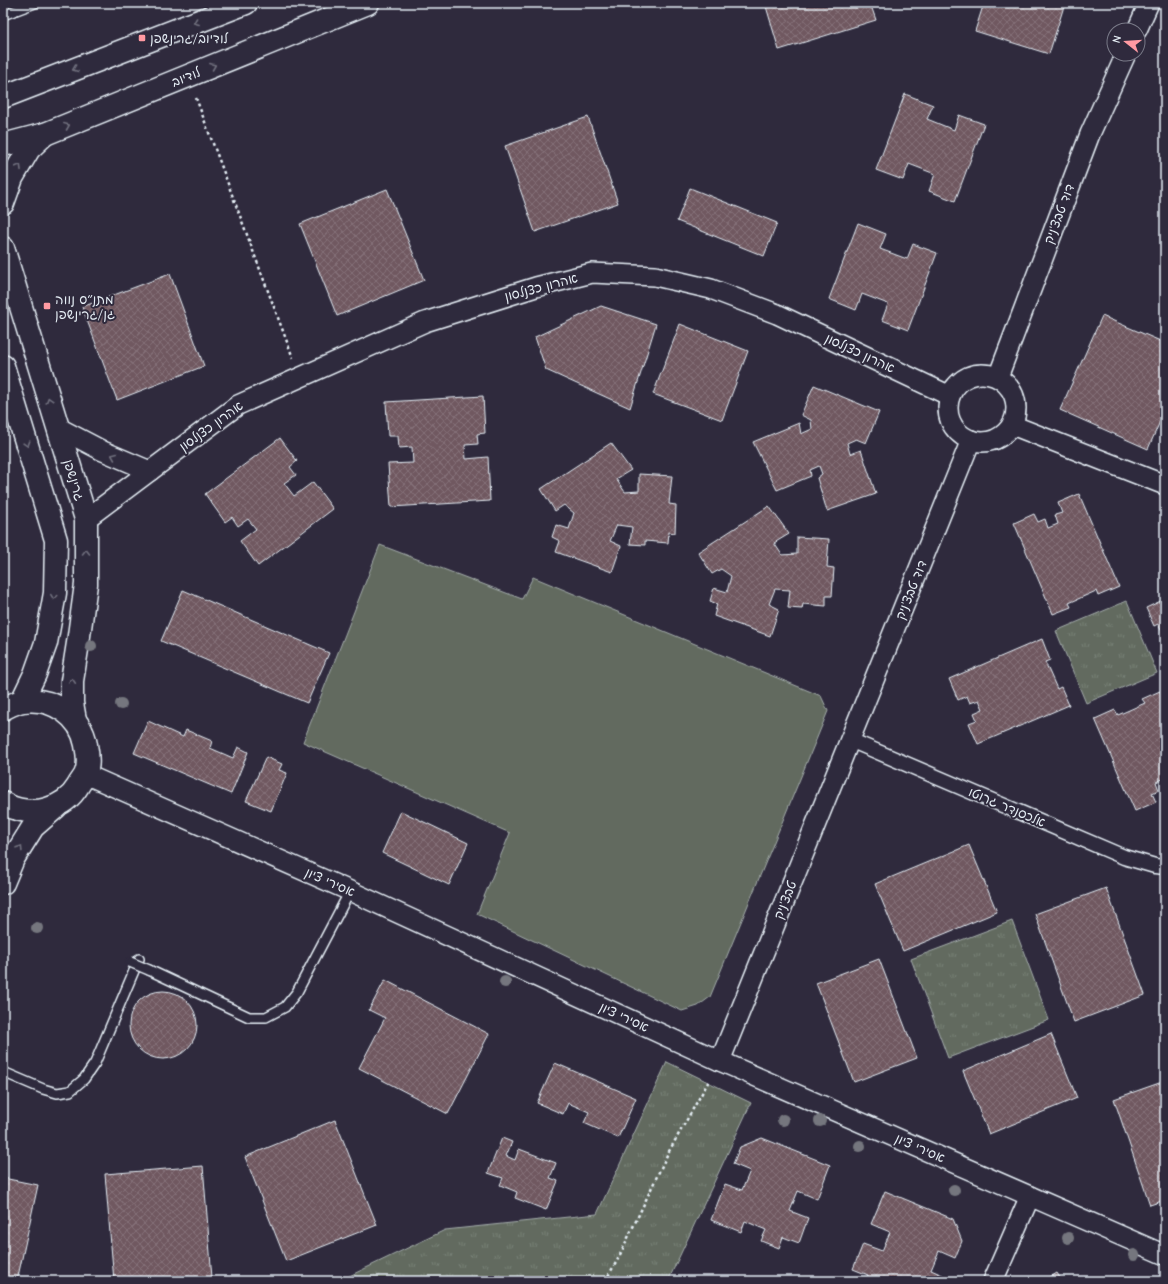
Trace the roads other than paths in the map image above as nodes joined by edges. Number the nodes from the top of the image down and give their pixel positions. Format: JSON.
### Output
{"nodes":[{"id":1,"x":35,"y":3,"type":"edge"},
{"id":2,"x":246,"y":3,"type":"edge"},
{"id":3,"x":368,"y":3,"type":"edge"},
{"id":4,"x":1149,"y":3,"type":"edge"},
{"id":5,"x":3,"y":15,"type":"edge"},
{"id":6,"x":1141,"y":22,"type":"edge"},
{"id":7,"x":1122,"y":62,"type":"edge"},
{"id":8,"x":3,"y":97,"type":"edge"},
{"id":9,"x":45,"y":134,"type":"junction"},
{"id":10,"x":3,"y":145,"type":"edge"},
{"id":11,"x":3,"y":203,"type":"edge"},
{"id":12,"x":3,"y":248,"type":"edge"},
{"id":13,"x":3,"y":366,"type":"edge"},
{"id":14,"x":998,"y":377,"type":"junction"},
{"id":15,"x":950,"y":396,"type":"junction"},
{"id":16,"x":1012,"y":425,"type":"junction"},
{"id":17,"x":57,"y":427,"type":"junction"},
{"id":18,"x":971,"y":440,"type":"junction"},
{"id":19,"x":150,"y":471,"type":"junction"},
{"id":20,"x":1165,"y":486,"type":"edge"},
{"id":21,"x":86,"y":520,"type":"junction"},
{"id":22,"x":12,"y":705,"type":"edge"},
{"id":23,"x":75,"y":720,"type":"junction"},
{"id":24,"x":850,"y":740,"type":"junction"},
{"id":25,"x":85,"y":774,"type":"junction"},
{"id":26,"x":3,"y":803,"type":"edge"},
{"id":27,"x":57,"y":806,"type":"junction"},
{"id":28,"x":1165,"y":868,"type":"edge"},
{"id":29,"x":3,"y":883,"type":"edge"},
{"id":30,"x":350,"y":891,"type":"junction"},
{"id":31,"x":720,"y":1061,"type":"junction"},
{"id":32,"x":3,"y":1072,"type":"edge"},
{"id":33,"x":1030,"y":1196,"type":"junction"},
{"id":34,"x":1165,"y":1255,"type":"edge"},
{"id":35,"x":993,"y":1281,"type":"edge"}],
"edges":[{"from":1,"to":5,"type":"lane"},
{"from":2,"to":8,"type":"street","one_way":true},
{"from":9,"to":3,"type":"street","name":"לודיוב","one_way":true},
{"from":4,"to":6,"type":"street"},
{"from":7,"to":14,"type":"street","name":"דוד טבצ'ניק"},
{"from":9,"to":10,"type":"street","name":"לודיוב"},
{"from":11,"to":9,"type":"street","one_way":true},
{"from":17,"to":12,"type":"street","name":"גרינשפן","one_way":true},
{"from":13,"to":22,"type":"street","one_way":true},
{"from":14,"to":15,"type":"street"},
{"from":14,"to":16,"type":"street"},
{"from":15,"to":18,"type":"street"},
{"from":15,"to":19,"type":"street","name":"אהרון כצנלסון"},
{"from":16,"to":18,"type":"street"},
{"from":16,"to":20,"type":"street"},
{"from":19,"to":17,"type":"street","one_way":true},
{"from":17,"to":21,"type":"street","name":"גרינשפן"},
{"from":18,"to":24,"type":"street","name":"דוד טבצ'ניק"},
{"from":19,"to":21,"type":"street","name":"אהרון כצנלסון"},
{"from":23,"to":21,"type":"street","name":"גרינשפן","one_way":true},
{"from":22,"to":23,"type":"street"},
{"from":23,"to":25,"type":"street"},
{"from":24,"to":28,"type":"street","name":"אלכסנדר גרוטו"},
{"from":24,"to":31,"type":"street","name":"טבצ'ניק"},
{"from":25,"to":27,"type":"street"},
{"from":25,"to":30,"type":"street","name":"אסירי ציון"},
{"from":26,"to":27,"type":"street"},
{"from":29,"to":27,"type":"street","one_way":true},
{"from":30,"to":31,"type":"street","name":"אסירי ציון"},
{"from":30,"to":32,"type":"lane","bridge":true},
{"from":31,"to":33,"type":"street","name":"אסירי ציון"},
{"from":33,"to":34,"type":"street","name":"אסירי ציון"},
{"from":33,"to":35,"type":"street"}]}
